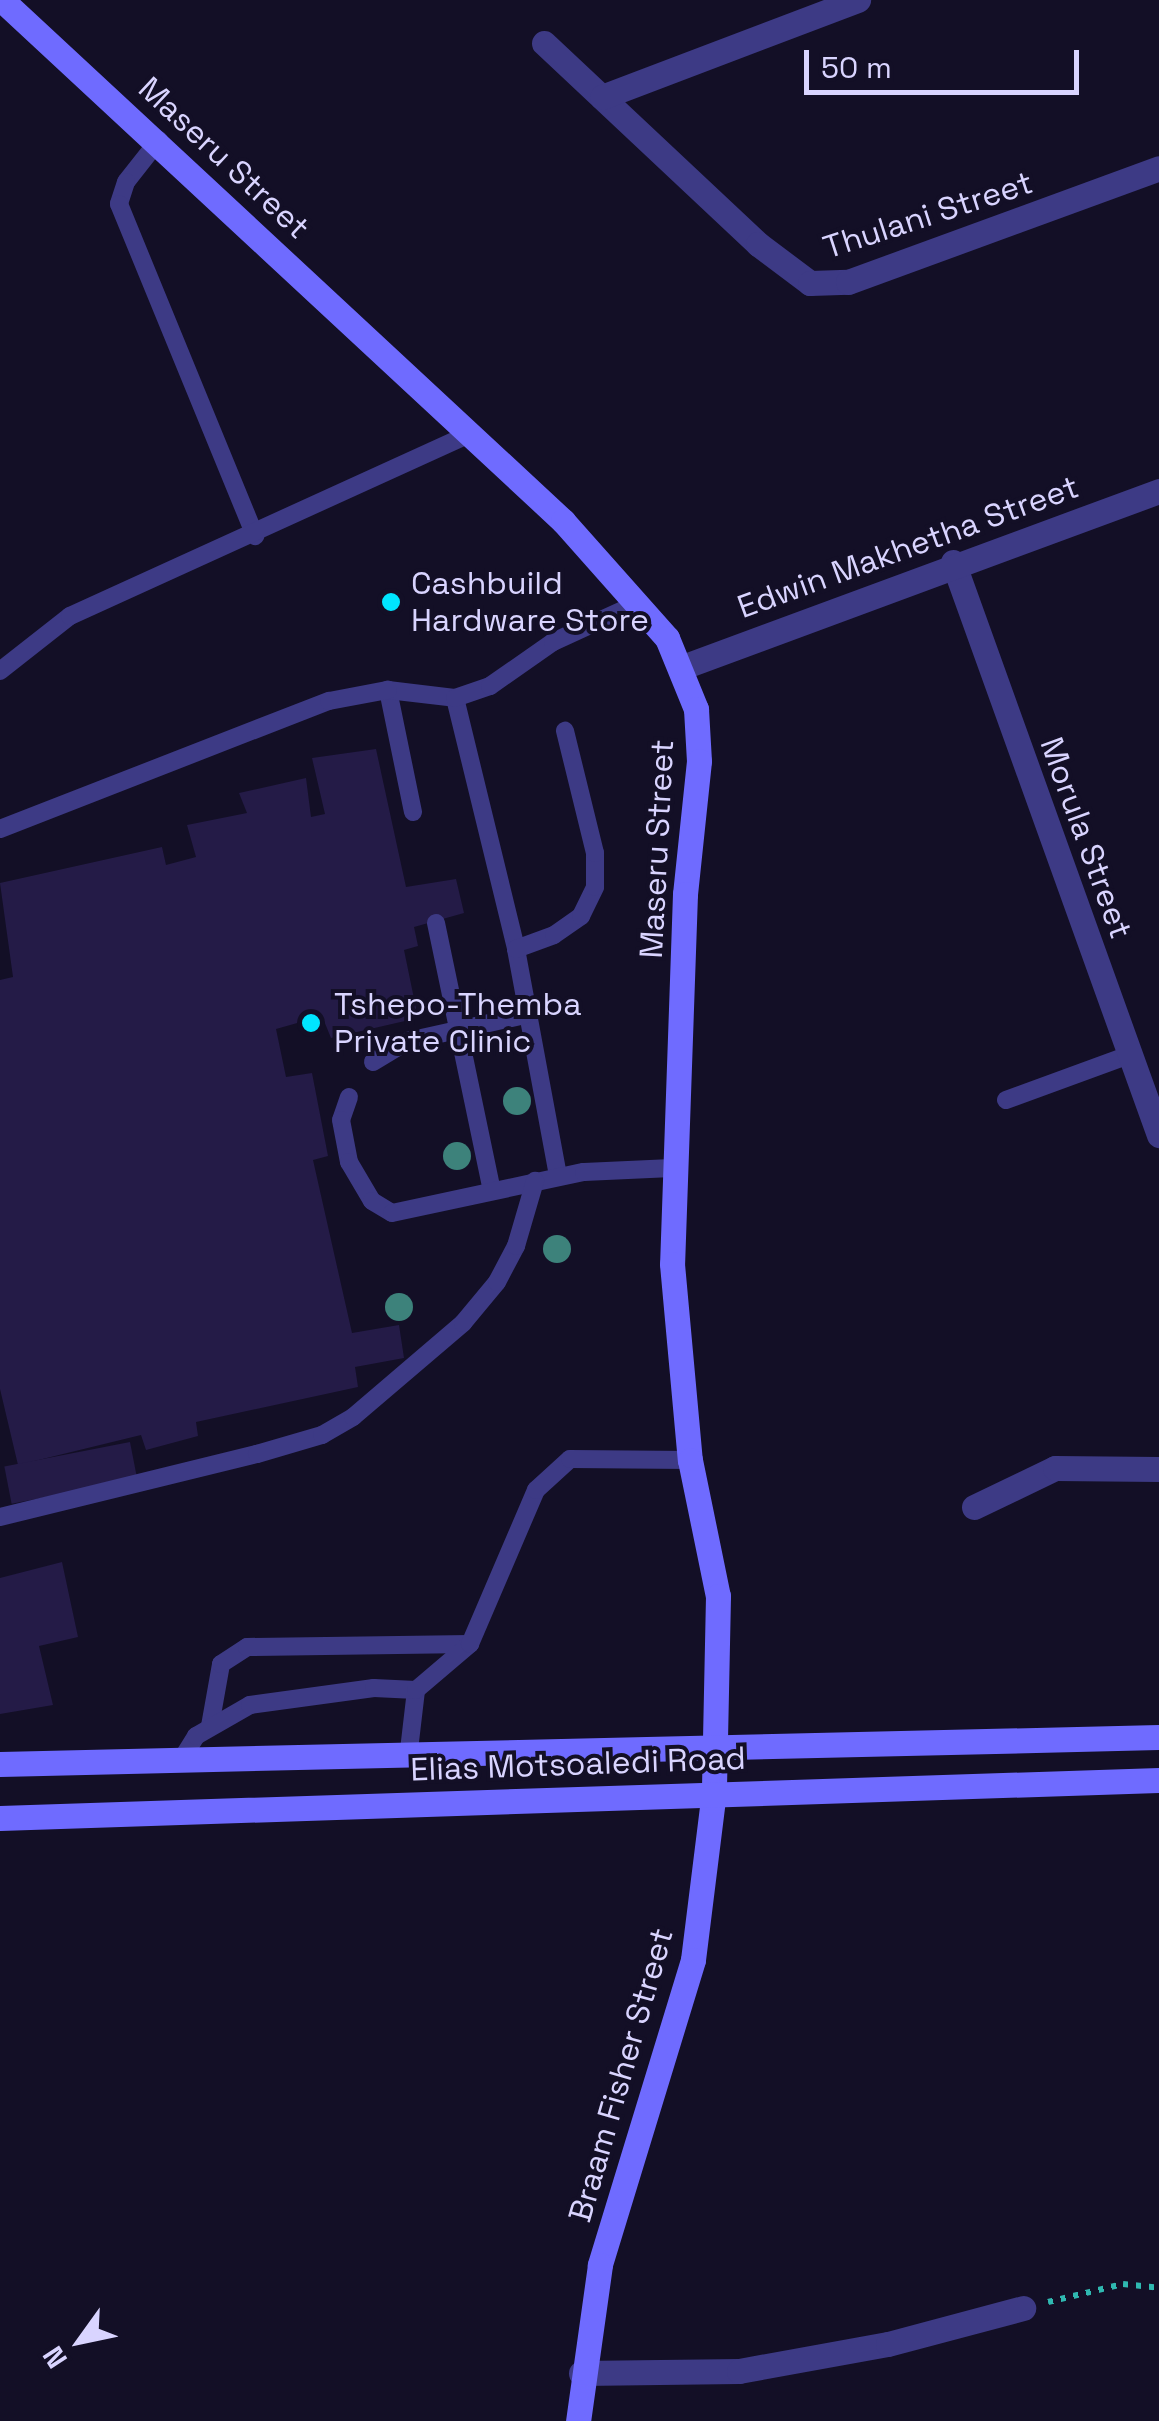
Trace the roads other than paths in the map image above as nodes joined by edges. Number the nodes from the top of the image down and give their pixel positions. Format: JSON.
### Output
{"nodes":[{"id":1,"x":858,"y":0,"type":"edge"},
{"id":2,"x":4,"y":6,"type":"edge"},
{"id":3,"x":544,"y":43,"type":"dead end"},
{"id":4,"x":602,"y":97,"type":"junction"},
{"id":5,"x":159,"y":140,"type":"junction"},
{"id":6,"x":1159,"y":168,"type":"edge"},
{"id":7,"x":470,"y":434,"type":"junction"},
{"id":8,"x":1159,"y":490,"type":"edge"},
{"id":9,"x":255,"y":536,"type":"junction"},
{"id":10,"x":953,"y":562,"type":"junction"},
{"id":11,"x":638,"y":603,"type":"junction"},
{"id":12,"x":680,"y":668,"type":"junction"},
{"id":13,"x":0,"y":671,"type":"edge"},
{"id":14,"x":388,"y":690,"type":"junction"},
{"id":15,"x":455,"y":698,"type":"junction"},
{"id":16,"x":565,"y":731,"type":"dead end"},
{"id":17,"x":413,"y":812,"type":"dead end"},
{"id":18,"x":0,"y":830,"type":"edge"},
{"id":19,"x":436,"y":923,"type":"dead end"},
{"id":20,"x":516,"y":949,"type":"junction"},
{"id":21,"x":525,"y":1014,"type":"junction"},
{"id":22,"x":454,"y":1030,"type":"junction"},
{"id":23,"x":1129,"y":1055,"type":"junction"},
{"id":24,"x":373,"y":1062,"type":"dead end"},
{"id":25,"x":349,"y":1097,"type":"dead end"},
{"id":26,"x":1006,"y":1100,"type":"dead end"},
{"id":27,"x":1159,"y":1135,"type":"edge"},
{"id":28,"x":672,"y":1168,"type":"junction"},
{"id":29,"x":558,"y":1176,"type":"junction"},
{"id":30,"x":535,"y":1181,"type":"junction"},
{"id":31,"x":492,"y":1190,"type":"junction"},
{"id":32,"x":690,"y":1460,"type":"junction"},
{"id":33,"x":1159,"y":1469,"type":"edge"},
{"id":34,"x":974,"y":1507,"type":"dead end"},
{"id":35,"x":0,"y":1517,"type":"edge"},
{"id":36,"x":470,"y":1644,"type":"junction"},
{"id":37,"x":416,"y":1690,"type":"junction"},
{"id":38,"x":210,"y":1726,"type":"junction"},
{"id":39,"x":1159,"y":1736,"type":"edge"},
{"id":40,"x":716,"y":1746,"type":"junction"},
{"id":41,"x":409,"y":1750,"type":"junction"},
{"id":42,"x":183,"y":1757,"type":"junction"},
{"id":43,"x":0,"y":1764,"type":"edge"},
{"id":44,"x":1159,"y":1780,"type":"edge"},
{"id":45,"x":714,"y":1791,"type":"junction"},
{"id":46,"x":0,"y":1818,"type":"edge"},
{"id":47,"x":1023,"y":2308,"type":"road end"},
{"id":48,"x":581,"y":2373,"type":"junction"},
{"id":49,"x":578,"y":2421,"type":"edge"}],
"edges":[{"from":1,"to":4,"type":"street"},
{"from":2,"to":5,"type":"street","name":"Maseru Street"},
{"from":3,"to":4,"type":"street","name":"Thulani Street"},
{"from":4,"to":6,"type":"street","name":"Thulani Street"},
{"from":5,"to":7,"type":"street","name":"Maseru Street"},
{"from":5,"to":9,"type":"lane"},
{"from":7,"to":9,"type":"lane"},
{"from":7,"to":11,"type":"street","name":"Maseru Street"},
{"from":8,"to":10,"type":"street","name":"Edwin Makhetha Street"},
{"from":9,"to":13,"type":"lane"},
{"from":10,"to":12,"type":"street","name":"Edwin Makhetha Street"},
{"from":10,"to":23,"type":"street","name":"Morula Street"},
{"from":11,"to":12,"type":"street","name":"Maseru Street"},
{"from":11,"to":15,"type":"lane"},
{"from":12,"to":28,"type":"street","name":"Maseru Street"},
{"from":14,"to":15,"type":"lane"},
{"from":14,"to":17,"type":"lane"},
{"from":14,"to":18,"type":"lane"},
{"from":15,"to":20,"type":"lane"},
{"from":16,"to":20,"type":"lane"},
{"from":19,"to":22,"type":"lane"},
{"from":20,"to":21,"type":"lane"},
{"from":21,"to":22,"type":"lane"},
{"from":21,"to":29,"type":"lane"},
{"from":22,"to":24,"type":"lane"},
{"from":22,"to":31,"type":"lane"},
{"from":23,"to":26,"type":"lane"},
{"from":23,"to":27,"type":"street","name":"Morula Street"},
{"from":25,"to":31,"type":"lane"},
{"from":28,"to":29,"type":"lane"},
{"from":28,"to":32,"type":"street","name":"Maseru Street"},
{"from":29,"to":30,"type":"lane"},
{"from":30,"to":31,"type":"lane"},
{"from":30,"to":35,"type":"lane"},
{"from":32,"to":36,"type":"lane"},
{"from":32,"to":40,"type":"street","name":"Maseru Street"},
{"from":33,"to":34,"type":"street"},
{"from":36,"to":37,"type":"lane"},
{"from":36,"to":38,"type":"lane"},
{"from":37,"to":38,"type":"lane"},
{"from":37,"to":41,"type":"lane"},
{"from":38,"to":42,"type":"lane"},
{"from":39,"to":40,"type":"street","name":"Elias Motsoaledi Road"},
{"from":40,"to":41,"type":"street","name":"Elias Motsoaledi Road"},
{"from":40,"to":45,"type":"street","name":"Braam Fisher Street"},
{"from":41,"to":42,"type":"street","name":"Elias Motsoaledi Road"},
{"from":42,"to":43,"type":"street","name":"Elias Motsoaledi Road"},
{"from":44,"to":45,"type":"street","name":"Elias Motsoaledi Road"},
{"from":45,"to":46,"type":"street","name":"Elias Motsoaledi Road"},
{"from":45,"to":48,"type":"street","name":"Braam Fisher Street"},
{"from":47,"to":48,"type":"street"},
{"from":48,"to":49,"type":"street","name":"Braam Fisher Street"}]}
